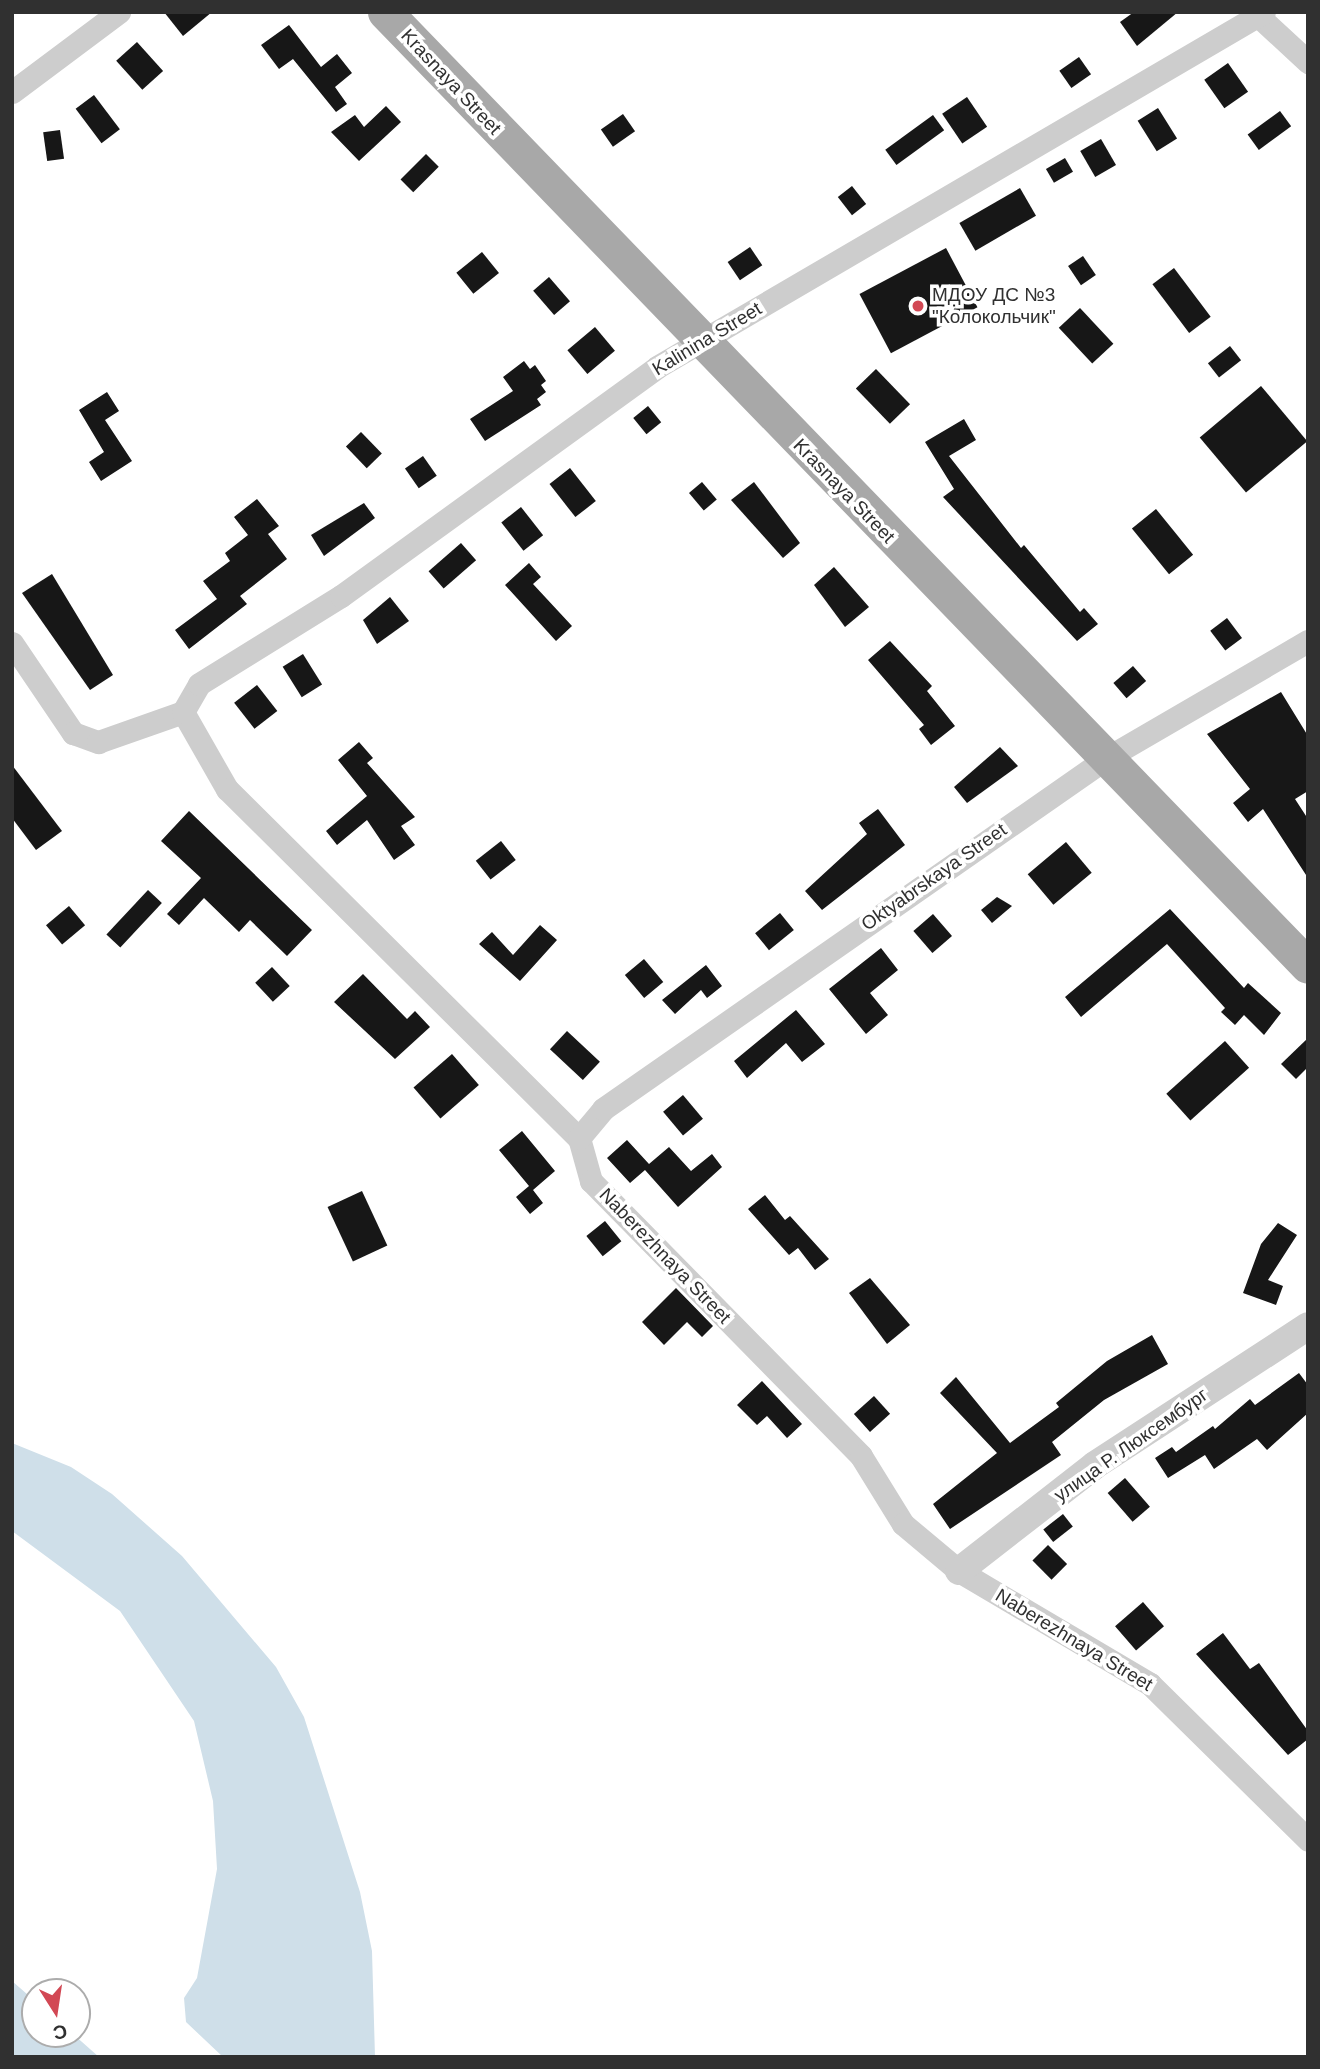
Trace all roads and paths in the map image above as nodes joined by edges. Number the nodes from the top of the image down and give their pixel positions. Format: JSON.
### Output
{"nodes":[{"id":1,"x":120,"y":12,"type":"edge"},
{"id":2,"x":385,"y":12,"type":"edge"},
{"id":3,"x":1259,"y":13,"type":"edge"},
{"id":4,"x":1308,"y":62,"type":"edge"},
{"id":5,"x":12,"y":92,"type":"edge"},
{"id":6,"x":699,"y":343,"type":"junction"},
{"id":7,"x":1308,"y":641,"type":"edge"},
{"id":8,"x":12,"y":643,"type":"edge"},
{"id":9,"x":183,"y":712,"type":"junction"},
{"id":10,"x":1105,"y":759,"type":"junction"},
{"id":11,"x":1308,"y":965,"type":"edge"},
{"id":12,"x":579,"y":1138,"type":"junction"},
{"id":13,"x":1308,"y":1326,"type":"edge"},
{"id":14,"x":959,"y":1571,"type":"junction"},
{"id":15,"x":1308,"y":1840,"type":"edge"}],
"edges":[{"from":1,"to":5,"type":"street"},
{"from":2,"to":6,"type":"main road","name":"Krasnaya Street"},
{"from":3,"to":4,"type":"street"},
{"from":3,"to":6,"type":"street","name":"Kalinina Street"},
{"from":6,"to":9,"type":"street","name":"Kalinina Street"},
{"from":6,"to":10,"type":"main road","name":"Krasnaya Street"},
{"from":7,"to":10,"type":"street","name":"Oktyabrskaya Street"},
{"from":8,"to":9,"type":"street"},
{"from":9,"to":12,"type":"street","name":"Naberezhnaya Street"},
{"from":10,"to":11,"type":"main road","name":"Krasnaya Street"},
{"from":10,"to":12,"type":"street","name":"Oktyabrskaya Street"},
{"from":12,"to":14,"type":"street","name":"Naberezhnaya Street"},
{"from":13,"to":14,"type":"street","name":"улица Р. Люксембург"},
{"from":14,"to":15,"type":"street","name":"Naberezhnaya Street"}]}
